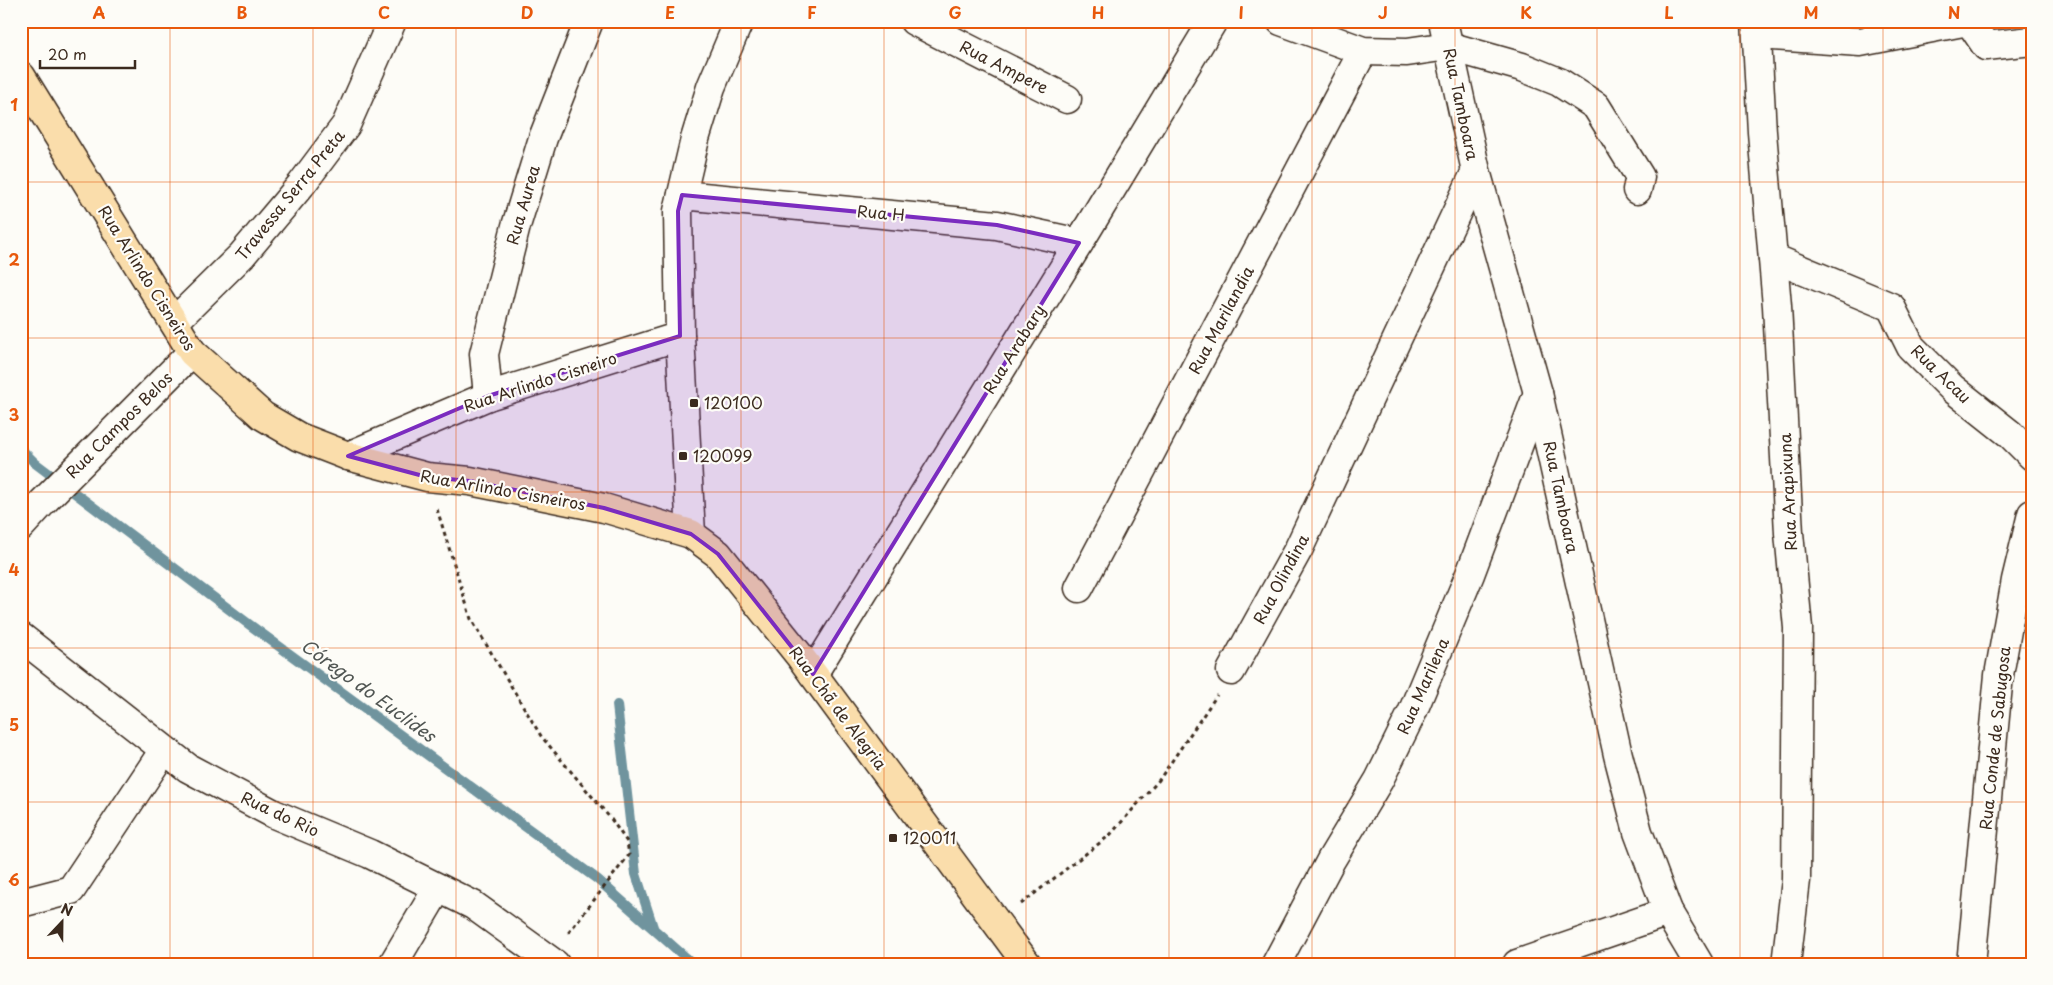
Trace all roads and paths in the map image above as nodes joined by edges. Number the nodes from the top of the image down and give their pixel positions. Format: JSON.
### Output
{"nodes":[{"id":1,"x":392,"y":21,"type":"edge"},
{"id":2,"x":590,"y":21,"type":"edge"},
{"id":3,"x":739,"y":21,"type":"edge"},
{"id":4,"x":914,"y":21,"type":"edge"},
{"id":5,"x":1213,"y":21,"type":"edge"},
{"id":6,"x":1281,"y":21,"type":"edge"},
{"id":7,"x":1968,"y":21,"type":"edge"},
{"id":8,"x":1757,"y":28,"type":"edge"},
{"id":9,"x":1445,"y":34,"type":"edge"},
{"id":10,"x":2032,"y":41,"type":"edge"},
{"id":11,"x":1363,"y":52,"type":"junction"},
{"id":12,"x":21,"y":76,"type":"edge"},
{"id":13,"x":1067,"y":99,"type":"dead end"},
{"id":14,"x":1476,"y":171,"type":"junction"},
{"id":15,"x":1637,"y":190,"type":"dead end"},
{"id":16,"x":682,"y":195,"type":"junction"},
{"id":17,"x":1079,"y":243,"type":"junction"},
{"id":18,"x":1773,"y":258,"type":"junction"},
{"id":19,"x":174,"y":322,"type":"junction"},
{"id":20,"x":680,"y":336,"type":"junction"},
{"id":21,"x":192,"y":352,"type":"junction"},
{"id":22,"x":1538,"y":394,"type":"junction"},
{"id":23,"x":488,"y":396,"type":"junction"},
{"id":24,"x":348,"y":456,"type":"junction"},
{"id":25,"x":2032,"y":456,"type":"edge"},
{"id":26,"x":427,"y":477,"type":"junction"},
{"id":27,"x":604,"y":508,"type":"joint"},
{"id":28,"x":2032,"y":514,"type":"edge"},
{"id":29,"x":21,"y":526,"type":"edge"},
{"id":30,"x":691,"y":534,"type":"junction"},
{"id":31,"x":1080,"y":588,"type":"dead end"},
{"id":32,"x":21,"y":637,"type":"edge"},
{"id":33,"x":1231,"y":671,"type":"joint"},
{"id":34,"x":813,"y":674,"type":"junction"},
{"id":35,"x":164,"y":750,"type":"junction"},
{"id":36,"x":438,"y":888,"type":"junction"},
{"id":37,"x":21,"y":903,"type":"edge"},
{"id":38,"x":1668,"y":912,"type":"junction"},
{"id":39,"x":997,"y":922,"type":"junction"},
{"id":40,"x":1573,"y":955,"type":"edge"},
{"id":41,"x":552,"y":961,"type":"edge"},
{"id":42,"x":394,"y":964,"type":"edge"},
{"id":43,"x":1028,"y":964,"type":"edge"},
{"id":44,"x":1276,"y":964,"type":"edge"},
{"id":45,"x":1518,"y":964,"type":"edge"},
{"id":46,"x":1700,"y":964,"type":"edge"},
{"id":47,"x":1786,"y":964,"type":"edge"},
{"id":48,"x":1971,"y":964,"type":"edge"}],
"edges":[{"from":1,"to":19,"type":"street","name":"Travessa Serra Preta"},
{"from":2,"to":23,"type":"street","name":"Rua Aurea"},
{"from":3,"to":16,"type":"street"},
{"from":4,"to":13,"type":"street","name":"Rua Ampere"},
{"from":5,"to":17,"type":"street","name":"Rua Arabary"},
{"from":6,"to":11,"type":"street"},
{"from":7,"to":8,"type":"street"},
{"from":7,"to":10,"type":"street"},
{"from":8,"to":18,"type":"street","name":"Rua Arapixuna"},
{"from":9,"to":11,"type":"street"},
{"from":9,"to":14,"type":"street","name":"Rua Tamboara"},
{"from":9,"to":15,"type":"street"},
{"from":11,"to":31,"type":"street","name":"Rua Marilandia"},
{"from":12,"to":19,"type":"main road","name":"Rua Arlindo Cisneiros"},
{"from":14,"to":22,"type":"street","name":"Rua Tamboara"},
{"from":14,"to":33,"type":"street","name":"Rua Olindina"},
{"from":16,"to":17,"type":"street","name":"Rua H"},
{"from":16,"to":20,"type":"street"},
{"from":17,"to":34,"type":"street","name":"Rua Arabary"},
{"from":18,"to":25,"type":"street","name":"Rua Acau"},
{"from":18,"to":47,"type":"street","name":"Rua Arapixuna"},
{"from":19,"to":21,"type":"main road","name":"Rua Arlindo Cisneiros"},
{"from":20,"to":23,"type":"street","name":"Rua Arlindo Cisneiro"},
{"from":20,"to":30,"type":"street"},
{"from":21,"to":24,"type":"main road","name":"Rua Arlindo Cisneiros"},
{"from":21,"to":29,"type":"street","name":"Rua Campos Belos"},
{"from":22,"to":38,"type":"street","name":"Rua Tamboara"},
{"from":22,"to":44,"type":"street","name":"Rua Marilena"},
{"from":23,"to":24,"type":"street","name":"Rua Arlindo Cisneiro"},
{"from":24,"to":26,"type":"main road","name":"Rua Arlindo Cisneiros"},
{"from":26,"to":27,"type":"main road","name":"Rua Arlindo Cisneiros"},
{"from":26,"to":41,"type":"path"},
{"from":27,"to":30,"type":"main road","name":"Rua Chã de Alegria"},
{"from":28,"to":48,"type":"street","name":"Rua Conde de Sabugosa"},
{"from":30,"to":34,"type":"main road","name":"Rua Chã de Alegria"},
{"from":32,"to":35,"type":"street","name":"Rua do Rio"},
{"from":33,"to":39,"type":"path"},
{"from":34,"to":39,"type":"main road","name":"Rua Chã de Alegria"},
{"from":35,"to":36,"type":"street","name":"Rua do Rio"},
{"from":35,"to":37,"type":"street"},
{"from":36,"to":41,"type":"street","name":"Rua do Rio"},
{"from":36,"to":42,"type":"street"},
{"from":38,"to":40,"type":"street"},
{"from":38,"to":46,"type":"street","name":"Rua Tamboara"},
{"from":39,"to":43,"type":"main road","name":"Rua Chã de Alegria"},
{"from":40,"to":45,"type":"street"}]}
